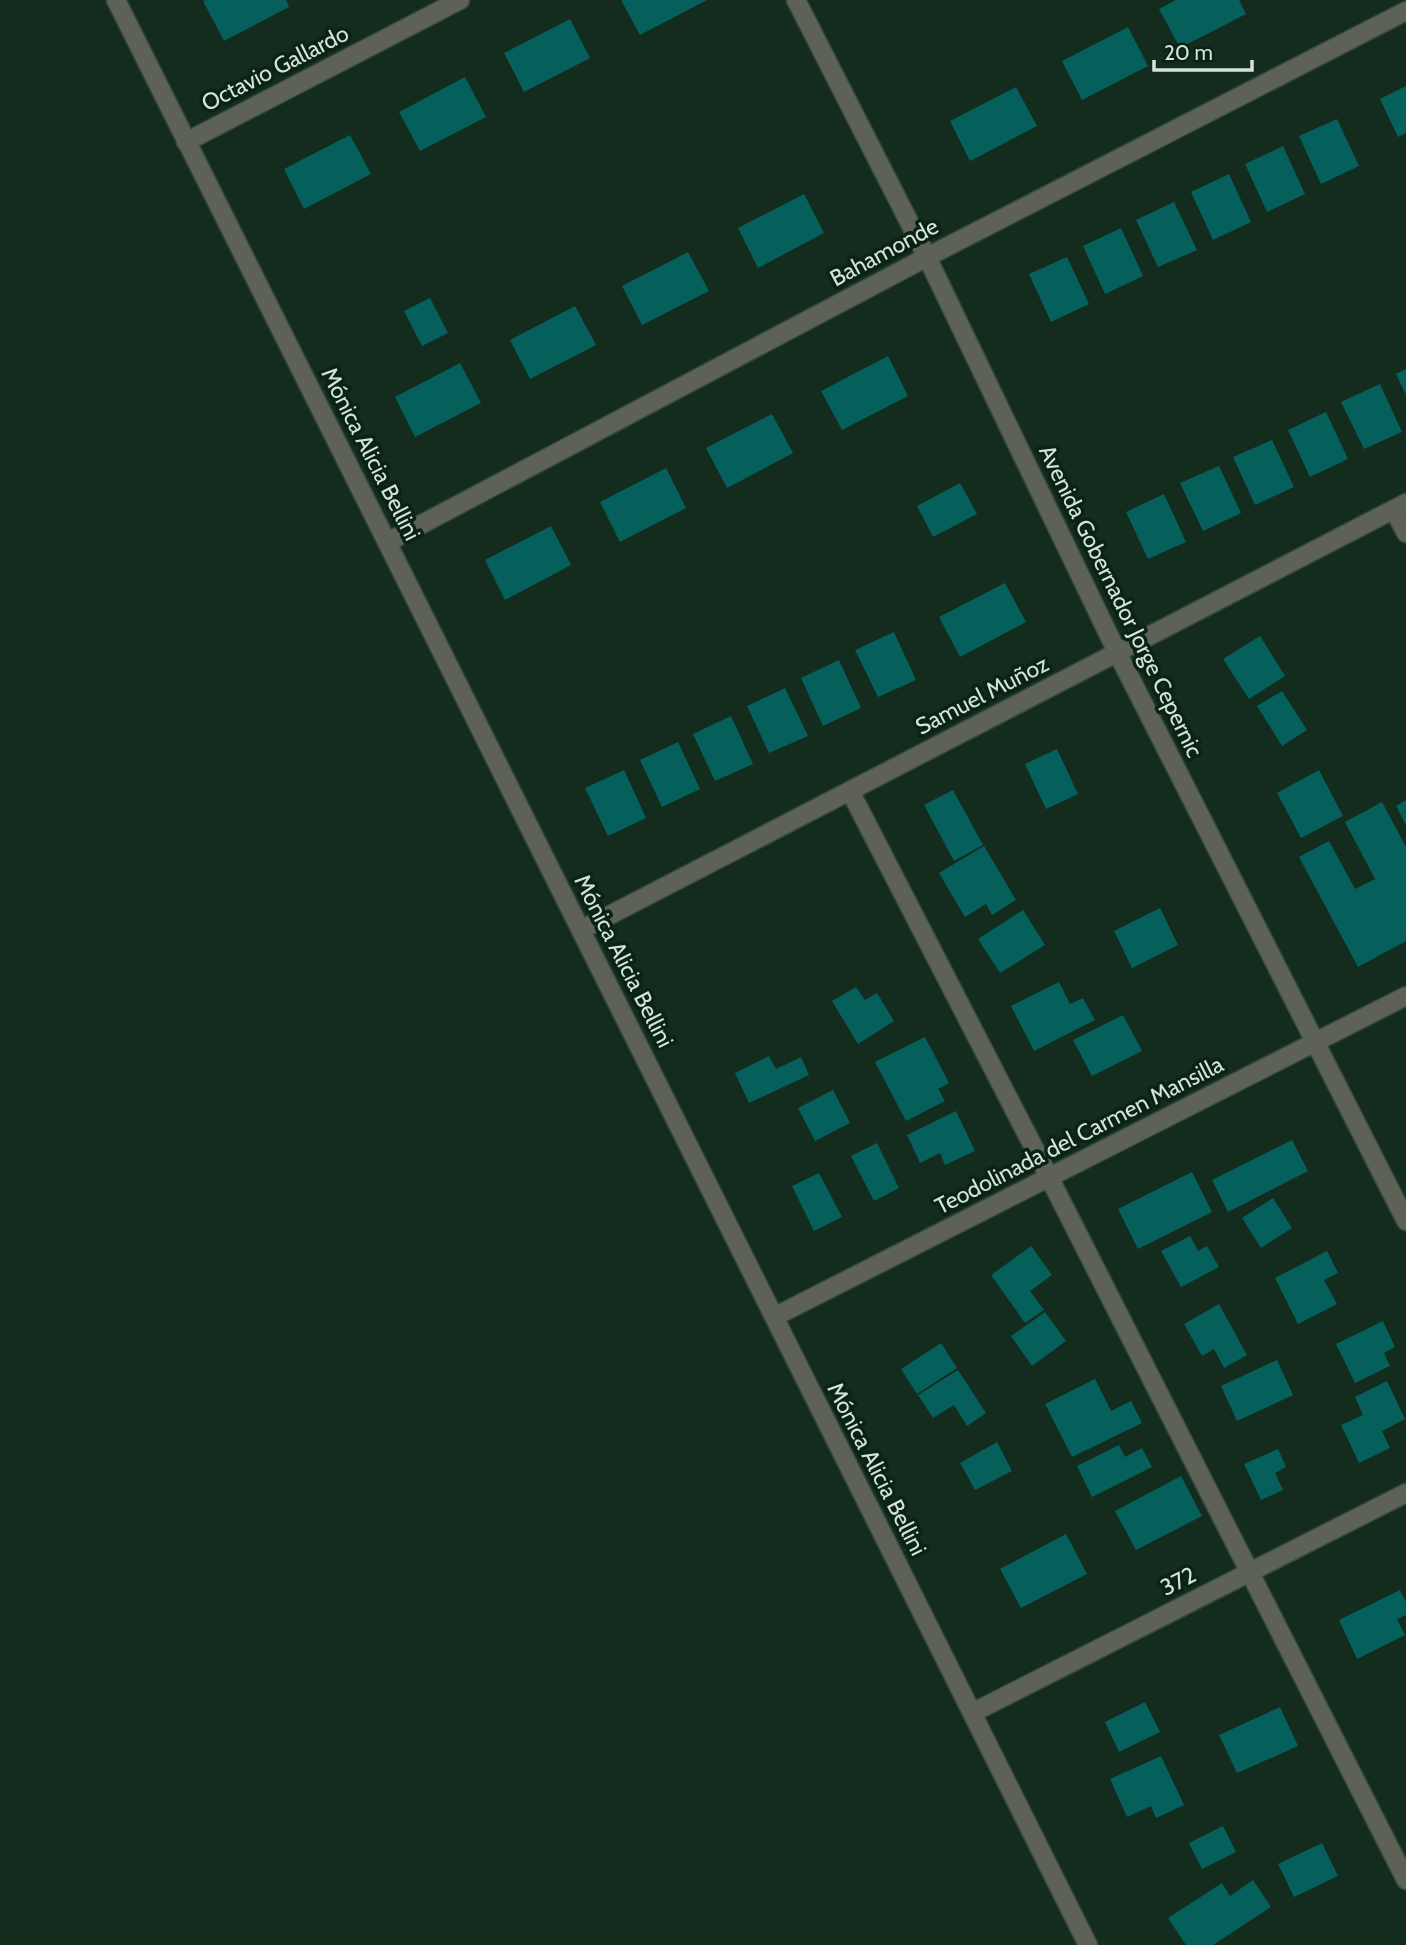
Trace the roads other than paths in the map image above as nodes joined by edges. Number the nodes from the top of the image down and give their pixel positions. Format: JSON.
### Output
{"nodes":[{"id":1,"x":116,"y":0,"type":"edge"},
{"id":2,"x":460,"y":0,"type":"edge"},
{"id":3,"x":796,"y":0,"type":"edge"},
{"id":4,"x":1406,"y":11,"type":"edge"},
{"id":5,"x":186,"y":142,"type":"junction"},
{"id":6,"x":927,"y":257,"type":"junction"},
{"id":7,"x":1400,"y":506,"type":"edge"},
{"id":8,"x":1406,"y":533,"type":"edge"},
{"id":9,"x":388,"y":542,"type":"junction"},
{"id":10,"x":1117,"y":652,"type":"junction"},
{"id":11,"x":850,"y":791,"type":"junction"},
{"id":12,"x":581,"y":930,"type":"junction"},
{"id":13,"x":1406,"y":996,"type":"edge"},
{"id":14,"x":1315,"y":1042,"type":"junction"},
{"id":15,"x":1049,"y":1177,"type":"junction"},
{"id":16,"x":1406,"y":1221,"type":"edge"},
{"id":17,"x":774,"y":1317,"type":"junction"},
{"id":18,"x":1406,"y":1493,"type":"edge"},
{"id":19,"x":1249,"y":1573,"type":"junction"},
{"id":20,"x":972,"y":1713,"type":"junction"},
{"id":21,"x":1406,"y":1880,"type":"edge"},
{"id":22,"x":1088,"y":1945,"type":"edge"}],
"edges":[{"from":1,"to":5,"type":"street","name":"Mónica Alicia Bellini"},
{"from":2,"to":5,"type":"street","name":"Octavio Gallardo"},
{"from":3,"to":6,"type":"street","name":"Avenida Gobernador Jorge Cepernic"},
{"from":4,"to":6,"type":"street","name":"Bahamonde"},
{"from":5,"to":9,"type":"street","name":"Mónica Alicia Bellini"},
{"from":6,"to":9,"type":"street","name":"Bahamonde"},
{"from":6,"to":10,"type":"street","name":"Avenida Gobernador Jorge Cepernic"},
{"from":7,"to":8,"type":"street"},
{"from":7,"to":10,"type":"street","name":"Samuel Muñoz"},
{"from":9,"to":12,"type":"street","name":"Mónica Alicia Bellini"},
{"from":10,"to":11,"type":"street","name":"Samuel Muñoz"},
{"from":10,"to":14,"type":"street","name":"Avenida Gobernador Jorge Cepernic"},
{"from":11,"to":12,"type":"street","name":"Samuel Muñoz"},
{"from":11,"to":15,"type":"street"},
{"from":12,"to":17,"type":"street","name":"Mónica Alicia Bellini"},
{"from":13,"to":14,"type":"street","name":"Teodolinada del Carmen Mansilla"},
{"from":14,"to":15,"type":"street","name":"Teodolinada del Carmen Mansilla"},
{"from":14,"to":16,"type":"street","name":"Avenida Gobernador Jorge Cepernic"},
{"from":15,"to":17,"type":"street","name":"Teodolinada del Carmen Mansilla"},
{"from":15,"to":19,"type":"street"},
{"from":17,"to":20,"type":"street","name":"Mónica Alicia Bellini"},
{"from":18,"to":19,"type":"street","name":"372"},
{"from":19,"to":20,"type":"street","name":"372"},
{"from":19,"to":21,"type":"street"},
{"from":20,"to":22,"type":"street","name":"Mónica Alicia Bellini"}]}
